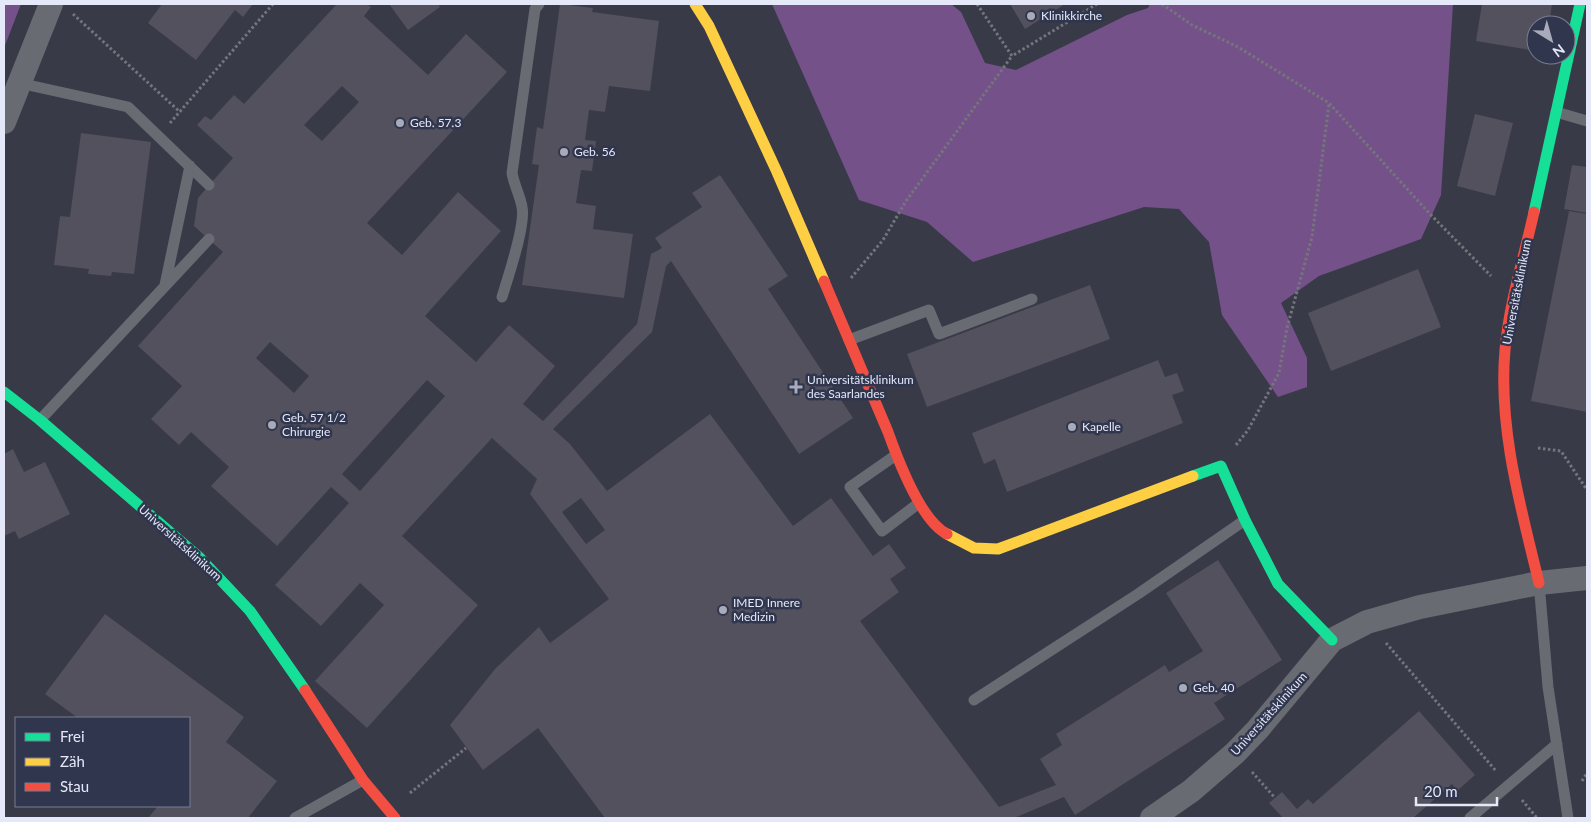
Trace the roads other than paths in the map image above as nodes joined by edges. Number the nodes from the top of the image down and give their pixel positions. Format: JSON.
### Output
{"nodes":[{"id":1,"x":539,"y":4,"type":"edge"},
{"id":2,"x":691,"y":4,"type":"edge"},
{"id":3,"x":695,"y":4,"type":"edge"},
{"id":4,"x":1580,"y":4,"type":"edge"},
{"id":5,"x":60,"y":7,"type":"edge"},
{"id":6,"x":19,"y":83,"type":"junction"},
{"id":7,"x":1556,"y":112,"type":"junction"},
{"id":8,"x":1587,"y":121,"type":"edge"},
{"id":9,"x":4,"y":122,"type":"edge"},
{"id":10,"x":190,"y":166,"type":"junction"},
{"id":11,"x":209,"y":185,"type":"dead end"},
{"id":12,"x":209,"y":239,"type":"dead end"},
{"id":13,"x":165,"y":286,"type":"junction"},
{"id":14,"x":502,"y":297,"type":"dead end"},
{"id":15,"x":1032,"y":299,"type":"dead end"},
{"id":16,"x":849,"y":340,"type":"junction"},
{"id":17,"x":4,"y":392,"type":"edge"},
{"id":18,"x":40,"y":420,"type":"junction"},
{"id":19,"x":896,"y":455,"type":"junction"},
{"id":20,"x":919,"y":503,"type":"junction"},
{"id":21,"x":1245,"y":520,"type":"junction"},
{"id":22,"x":1587,"y":578,"type":"edge"},
{"id":23,"x":1539,"y":583,"type":"junction"},
{"id":24,"x":1332,"y":640,"type":"junction"},
{"id":25,"x":974,"y":700,"type":"dead end"},
{"id":26,"x":1557,"y":744,"type":"junction"},
{"id":27,"x":363,"y":780,"type":"junction"},
{"id":28,"x":392,"y":815,"type":"edge"},
{"id":29,"x":295,"y":818,"type":"edge"},
{"id":30,"x":1152,"y":818,"type":"edge"},
{"id":31,"x":1470,"y":818,"type":"edge"},
{"id":32,"x":1568,"y":818,"type":"edge"}],
"edges":[{"from":1,"to":14,"type":"lane"},
{"from":2,"to":3,"type":"lane"},
{"from":3,"to":16,"type":"street"},
{"from":4,"to":7,"type":"street","name":"Universitätsklinikum"},
{"from":5,"to":6,"type":"street"},
{"from":6,"to":9,"type":"street"},
{"from":6,"to":10,"type":"lane"},
{"from":7,"to":8,"type":"lane"},
{"from":7,"to":23,"type":"street","name":"Universitätsklinikum"},
{"from":10,"to":11,"type":"lane"},
{"from":10,"to":13,"type":"lane"},
{"from":12,"to":13,"type":"lane"},
{"from":13,"to":18,"type":"lane"},
{"from":15,"to":16,"type":"lane"},
{"from":16,"to":19,"type":"street"},
{"from":17,"to":18,"type":"street","name":"Universitätsklinikum"},
{"from":18,"to":27,"type":"street","name":"Universitätsklinikum"},
{"from":19,"to":20,"type":"street"},
{"from":19,"to":20,"type":"lane"},
{"from":20,"to":21,"type":"street"},
{"from":21,"to":24,"type":"street"},
{"from":21,"to":25,"type":"lane"},
{"from":22,"to":23,"type":"street","name":"Universitätsklinikum"},
{"from":23,"to":24,"type":"street","name":"Universitätsklinikum"},
{"from":23,"to":26,"type":"lane"},
{"from":24,"to":30,"type":"street","name":"Universitätsklinikum"},
{"from":26,"to":31,"type":"lane"},
{"from":26,"to":32,"type":"lane"},
{"from":27,"to":28,"type":"street","name":"Universitätsklinikum"},
{"from":27,"to":29,"type":"lane"}]}
